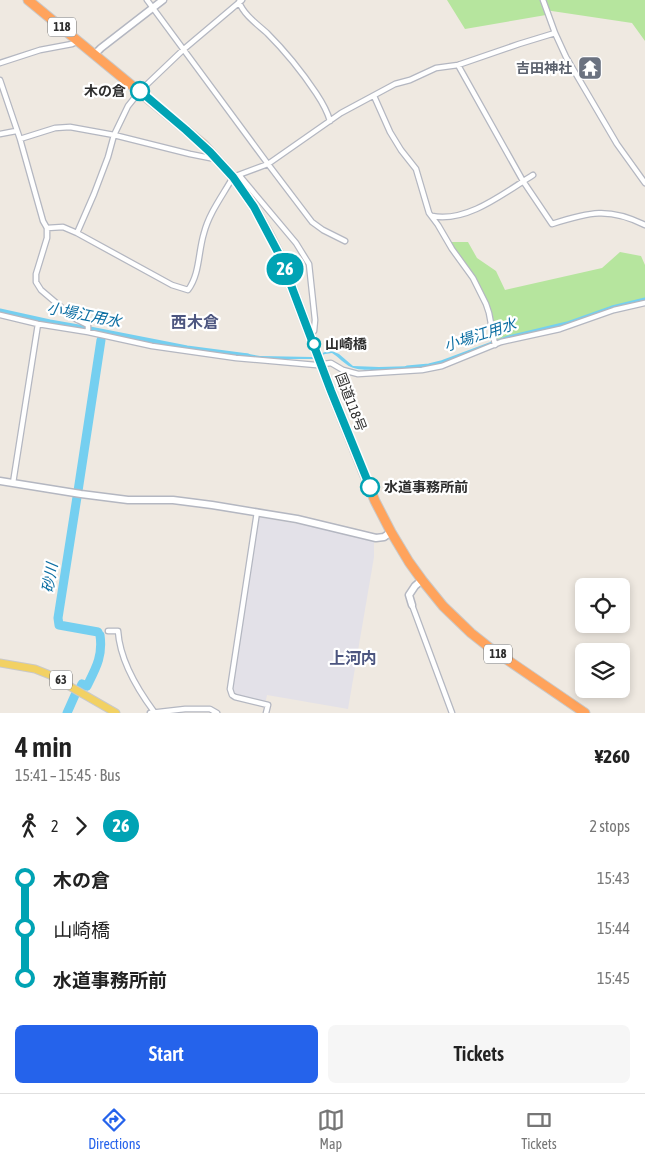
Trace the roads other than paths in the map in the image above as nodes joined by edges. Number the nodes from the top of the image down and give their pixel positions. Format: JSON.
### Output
{"nodes":[{"id":1,"x":28,"y":0,"type":"edge"},
{"id":2,"x":147,"y":0,"type":"edge"},
{"id":3,"x":163,"y":0,"type":"edge"},
{"id":4,"x":543,"y":0,"type":"edge"},
{"id":5,"x":240,"y":1,"type":"edge"},
{"id":6,"x":153,"y":9,"type":"junction"},
{"id":7,"x":556,"y":33,"type":"junction"},
{"id":8,"x":78,"y":40,"type":"junction"},
{"id":9,"x":184,"y":49,"type":"junction"},
{"id":10,"x":95,"y":54,"type":"junction"},
{"id":11,"x":0,"y":63,"type":"edge"},
{"id":12,"x":458,"y":65,"type":"junction"},
{"id":13,"x":0,"y":80,"type":"edge"},
{"id":14,"x":140,"y":91,"type":"junction"},
{"id":15,"x":374,"y":96,"type":"junction"},
{"id":16,"x":330,"y":121,"type":"junction"},
{"id":17,"x":16,"y":131,"type":"junction"},
{"id":18,"x":0,"y":134,"type":"edge"},
{"id":19,"x":114,"y":135,"type":"junction"},
{"id":20,"x":20,"y":139,"type":"junction"},
{"id":21,"x":218,"y":159,"type":"junction"},
{"id":22,"x":268,"y":164,"type":"junction"},
{"id":23,"x":532,"y":175,"type":"dead end"},
{"id":24,"x":236,"y":176,"type":"junction"},
{"id":25,"x":523,"y":181,"type":"junction"},
{"id":26,"x":645,"y":183,"type":"edge"},
{"id":27,"x":432,"y":216,"type":"junction"},
{"id":28,"x":645,"y":225,"type":"edge"},
{"id":29,"x":47,"y":228,"type":"junction"},
{"id":30,"x":77,"y":233,"type":"junction"},
{"id":31,"x":345,"y":241,"type":"dead end"},
{"id":32,"x":645,"y":303,"type":"edge"},
{"id":33,"x":0,"y":316,"type":"edge"},
{"id":34,"x":38,"y":324,"type":"junction"},
{"id":35,"x":88,"y":329,"type":"junction"},
{"id":36,"x":310,"y":336,"type":"junction"},
{"id":37,"x":494,"y":343,"type":"junction"},
{"id":38,"x":321,"y":364,"type":"junction"},
{"id":39,"x":0,"y":481,"type":"edge"},
{"id":40,"x":13,"y":483,"type":"junction"},
{"id":41,"x":258,"y":512,"type":"junction"},
{"id":42,"x":391,"y":532,"type":"junction"},
{"id":43,"x":422,"y":580,"type":"junction"},
{"id":44,"x":412,"y":605,"type":"joint"},
{"id":45,"x":108,"y":631,"type":"dead end"},
{"id":46,"x":0,"y":663,"type":"edge"},
{"id":47,"x":116,"y":713,"type":"edge"},
{"id":48,"x":153,"y":713,"type":"edge"},
{"id":49,"x":217,"y":713,"type":"edge"},
{"id":50,"x":266,"y":713,"type":"edge"},
{"id":51,"x":452,"y":713,"type":"edge"},
{"id":52,"x":585,"y":713,"type":"edge"}],
"edges":[{"from":1,"to":8,"type":"highway","name":"国道118号","number":"118"},
{"from":2,"to":6,"type":"street"},
{"from":3,"to":6,"type":"street"},
{"from":4,"to":7,"type":"street"},
{"from":5,"to":9,"type":"street"},
{"from":5,"to":16,"type":"street"},
{"from":6,"to":9,"type":"street"},
{"from":6,"to":10,"type":"street"},
{"from":7,"to":12,"type":"street"},
{"from":7,"to":26,"type":"street"},
{"from":8,"to":10,"type":"highway","name":"国道118号","number":"118"},
{"from":8,"to":11,"type":"street"},
{"from":9,"to":14,"type":"street"},
{"from":9,"to":22,"type":"street"},
{"from":10,"to":14,"type":"highway","name":"国道118号","number":"118"},
{"from":12,"to":15,"type":"street"},
{"from":12,"to":25,"type":"street"},
{"from":13,"to":17,"type":"street"},
{"from":14,"to":19,"type":"street"},
{"from":14,"to":21,"type":"highway","name":"国道118号","number":"118"},
{"from":15,"to":16,"type":"street"},
{"from":15,"to":27,"type":"street"},
{"from":16,"to":22,"type":"street"},
{"from":17,"to":18,"type":"street"},
{"from":17,"to":20,"type":"street"},
{"from":19,"to":20,"type":"street"},
{"from":19,"to":21,"type":"street"},
{"from":19,"to":30,"type":"street"},
{"from":20,"to":29,"type":"street"},
{"from":21,"to":24,"type":"highway","name":"国道118号","number":"118"},
{"from":22,"to":24,"type":"street"},
{"from":22,"to":31,"type":"street"},
{"from":23,"to":25,"type":"street"},
{"from":24,"to":30,"type":"street"},
{"from":24,"to":36,"type":"highway","name":"国道118号","number":"118"},
{"from":24,"to":36,"type":"street"},
{"from":25,"to":27,"type":"street"},
{"from":25,"to":28,"type":"street"},
{"from":27,"to":37,"type":"street"},
{"from":29,"to":30,"type":"street"},
{"from":29,"to":35,"type":"street"},
{"from":32,"to":37,"type":"street"},
{"from":33,"to":34,"type":"street"},
{"from":34,"to":35,"type":"street"},
{"from":34,"to":40,"type":"street"},
{"from":35,"to":38,"type":"street"},
{"from":36,"to":38,"type":"highway","name":"国道118号","number":"118"},
{"from":37,"to":38,"type":"street"},
{"from":38,"to":42,"type":"highway","name":"国道118号","number":"118"},
{"from":39,"to":40,"type":"street"},
{"from":40,"to":41,"type":"street"},
{"from":41,"to":42,"type":"street"},
{"from":41,"to":50,"type":"street"},
{"from":42,"to":43,"type":"highway","name":"国道118号","number":"118"},
{"from":43,"to":44,"type":"street"},
{"from":43,"to":52,"type":"highway","name":"国道118号","number":"118"},
{"from":44,"to":51,"type":"street"},
{"from":45,"to":48,"type":"street"},
{"from":46,"to":47,"type":"main road","number":"63"},
{"from":48,"to":49,"type":"street"}]}
